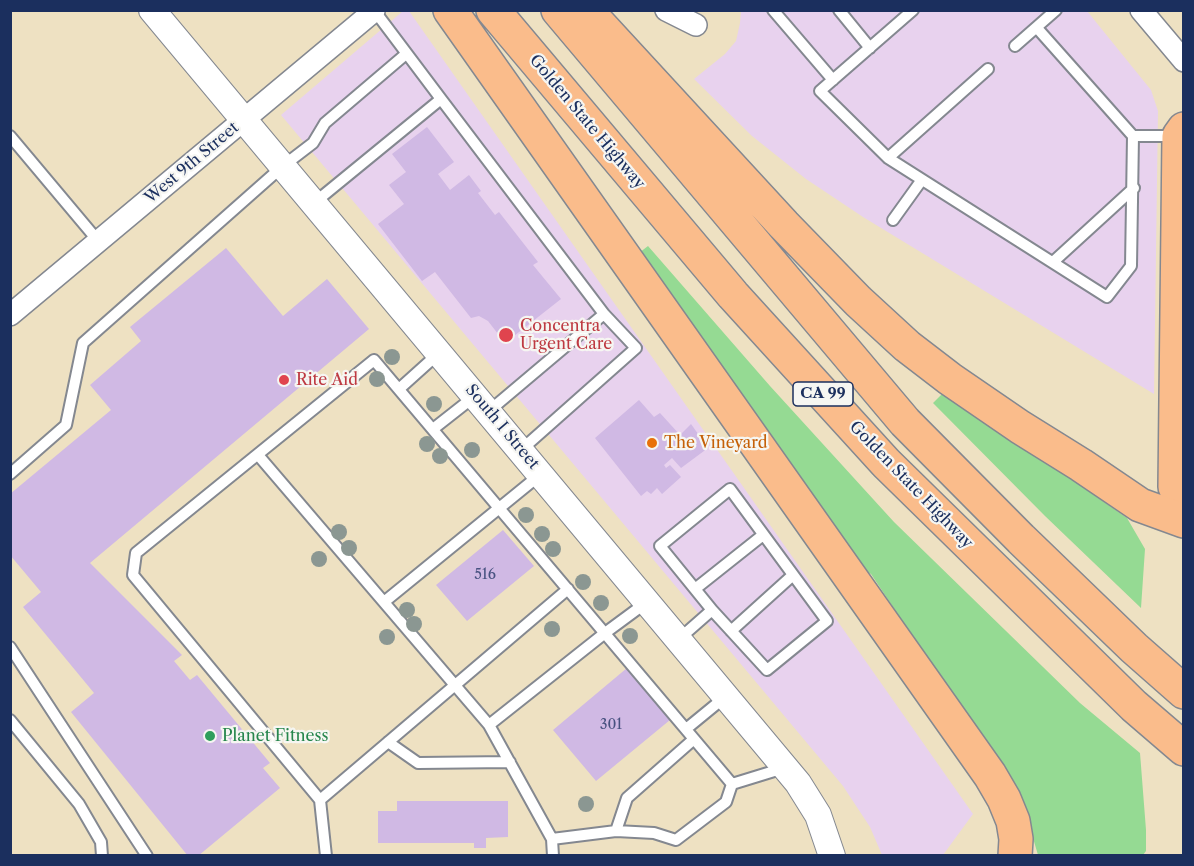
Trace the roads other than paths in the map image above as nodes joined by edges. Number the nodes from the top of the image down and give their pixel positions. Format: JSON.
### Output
{"nodes":[{"id":1,"x":152,"y":10,"type":"edge"},
{"id":2,"x":450,"y":10,"type":"edge"},
{"id":3,"x":493,"y":10,"type":"edge"},
{"id":4,"x":558,"y":10,"type":"edge"},
{"id":5,"x":586,"y":10,"type":"edge"},
{"id":6,"x":666,"y":10,"type":"edge"},
{"id":7,"x":773,"y":10,"type":"edge"},
{"id":8,"x":839,"y":10,"type":"edge"},
{"id":9,"x":913,"y":10,"type":"edge"},
{"id":10,"x":1056,"y":10,"type":"edge"},
{"id":11,"x":1141,"y":10,"type":"edge"},
{"id":12,"x":374,"y":11,"type":"edge"},
{"id":13,"x":696,"y":25,"type":"dead end"},
{"id":14,"x":1037,"y":28,"type":"junction"},
{"id":15,"x":1015,"y":46,"type":"dead end"},
{"id":16,"x":870,"y":48,"type":"junction"},
{"id":17,"x":406,"y":54,"type":"junction"},
{"id":18,"x":1184,"y":61,"type":"edge"},
{"id":19,"x":988,"y":69,"type":"dead end"},
{"id":20,"x":833,"y":80,"type":"junction"},
{"id":21,"x":441,"y":99,"type":"junction"},
{"id":22,"x":244,"y":120,"type":"junction"},
{"id":23,"x":1181,"y":133,"type":"edge"},
{"id":24,"x":10,"y":136,"type":"edge"},
{"id":25,"x":1133,"y":136,"type":"junction"},
{"id":26,"x":888,"y":158,"type":"junction"},
{"id":27,"x":283,"y":166,"type":"junction"},
{"id":28,"x":921,"y":181,"type":"junction"},
{"id":29,"x":1134,"y":188,"type":"junction"},
{"id":30,"x":314,"y":203,"type":"junction"},
{"id":31,"x":893,"y":220,"type":"dead end"},
{"id":32,"x":99,"y":242,"type":"junction"},
{"id":33,"x":1053,"y":262,"type":"junction"},
{"id":34,"x":604,"y":314,"type":"junction"},
{"id":35,"x":10,"y":315,"type":"edge"},
{"id":36,"x":440,"y":352,"type":"junction"},
{"id":37,"x":399,"y":389,"type":"junction"},
{"id":38,"x":482,"y":403,"type":"junction"},
{"id":39,"x":433,"y":429,"type":"junction"},
{"id":40,"x":521,"y":450,"type":"junction"},
{"id":41,"x":258,"y":455,"type":"junction"},
{"id":42,"x":10,"y":474,"type":"edge"},
{"id":43,"x":541,"y":474,"type":"junction"},
{"id":44,"x":1184,"y":503,"type":"edge"},
{"id":45,"x":500,"y":509,"type":"junction"},
{"id":46,"x":1184,"y":521,"type":"edge"},
{"id":47,"x":763,"y":535,"type":"junction"},
{"id":48,"x":793,"y":575,"type":"junction"},
{"id":49,"x":568,"y":589,"type":"junction"},
{"id":50,"x":695,"y":589,"type":"junction"},
{"id":51,"x":384,"y":602,"type":"junction"},
{"id":52,"x":648,"y":602,"type":"junction"},
{"id":53,"x":712,"y":610,"type":"junction"},
{"id":54,"x":731,"y":631,"type":"junction"},
{"id":55,"x":605,"y":633,"type":"junction"},
{"id":56,"x":678,"y":639,"type":"junction"},
{"id":57,"x":10,"y":647,"type":"edge"},
{"id":58,"x":455,"y":685,"type":"junction"},
{"id":59,"x":1184,"y":692,"type":"edge"},
{"id":60,"x":726,"y":696,"type":"junction"},
{"id":61,"x":10,"y":720,"type":"edge"},
{"id":62,"x":489,"y":725,"type":"junction"},
{"id":63,"x":686,"y":729,"type":"junction"},
{"id":64,"x":694,"y":739,"type":"junction"},
{"id":65,"x":388,"y":742,"type":"junction"},
{"id":66,"x":1184,"y":749,"type":"edge"},
{"id":67,"x":510,"y":762,"type":"junction"},
{"id":68,"x":786,"y":768,"type":"junction"},
{"id":69,"x":732,"y":784,"type":"junction"},
{"id":70,"x":320,"y":800,"type":"junction"},
{"id":71,"x":616,"y":831,"type":"junction"},
{"id":72,"x":552,"y":839,"type":"junction"},
{"id":73,"x":102,"y":855,"type":"edge"},
{"id":74,"x":147,"y":855,"type":"edge"},
{"id":75,"x":326,"y":855,"type":"edge"},
{"id":76,"x":553,"y":855,"type":"edge"},
{"id":77,"x":832,"y":855,"type":"edge"},
{"id":78,"x":1015,"y":855,"type":"edge"}],
"edges":[{"from":1,"to":22,"type":"street","name":"South I Street"},
{"from":2,"to":78,"type":"main road"},
{"from":3,"to":66,"type":"main road","name":"Golden State Highway","number":"CA 99"},
{"from":4,"to":59,"type":"main road","number":"CA 99"},
{"from":5,"to":46,"type":"main road"},
{"from":6,"to":13,"type":"street"},
{"from":7,"to":20,"type":"lane"},
{"from":8,"to":16,"type":"lane"},
{"from":9,"to":16,"type":"lane"},
{"from":10,"to":14,"type":"lane"},
{"from":11,"to":18,"type":"street"},
{"from":12,"to":17,"type":"lane"},
{"from":12,"to":22,"type":"street","name":"West 9th Street"},
{"from":14,"to":15,"type":"lane"},
{"from":14,"to":25,"type":"lane"},
{"from":16,"to":20,"type":"lane"},
{"from":17,"to":21,"type":"lane"},
{"from":17,"to":27,"type":"lane"},
{"from":19,"to":26,"type":"lane"},
{"from":20,"to":26,"type":"lane"},
{"from":21,"to":30,"type":"lane"},
{"from":21,"to":34,"type":"lane"},
{"from":22,"to":27,"type":"street","name":"South I Street"},
{"from":22,"to":32,"type":"street","name":"West 9th Street"},
{"from":23,"to":25,"type":"lane"},
{"from":23,"to":44,"type":"main road"},
{"from":24,"to":32,"type":"lane"},
{"from":25,"to":29,"type":"lane"},
{"from":26,"to":28,"type":"lane"},
{"from":27,"to":30,"type":"street","name":"South I Street"},
{"from":27,"to":42,"type":"lane"},
{"from":28,"to":31,"type":"lane"},
{"from":28,"to":33,"type":"lane"},
{"from":29,"to":33,"type":"lane"},
{"from":29,"to":33,"type":"lane"},
{"from":30,"to":36,"type":"street","name":"South I Street"},
{"from":32,"to":35,"type":"street","name":"West 9th Street"},
{"from":34,"to":38,"type":"lane"},
{"from":34,"to":40,"type":"lane"},
{"from":36,"to":37,"type":"lane"},
{"from":36,"to":38,"type":"street","name":"South I Street"},
{"from":37,"to":39,"type":"lane"},
{"from":37,"to":41,"type":"lane"},
{"from":38,"to":39,"type":"lane"},
{"from":38,"to":40,"type":"street","name":"South I Street"},
{"from":39,"to":45,"type":"lane"},
{"from":40,"to":43,"type":"street","name":"South I Street"},
{"from":41,"to":51,"type":"lane"},
{"from":41,"to":70,"type":"lane"},
{"from":43,"to":45,"type":"lane"},
{"from":43,"to":52,"type":"street","name":"South I Street"},
{"from":45,"to":49,"type":"lane"},
{"from":45,"to":51,"type":"lane"},
{"from":47,"to":48,"type":"lane"},
{"from":47,"to":50,"type":"lane"},
{"from":47,"to":50,"type":"lane"},
{"from":48,"to":54,"type":"lane"},
{"from":48,"to":54,"type":"lane"},
{"from":49,"to":55,"type":"lane"},
{"from":49,"to":58,"type":"lane"},
{"from":50,"to":53,"type":"lane"},
{"from":51,"to":58,"type":"lane"},
{"from":52,"to":55,"type":"lane"},
{"from":52,"to":56,"type":"street","name":"South I Street"},
{"from":53,"to":54,"type":"lane"},
{"from":53,"to":56,"type":"lane"},
{"from":55,"to":62,"type":"lane"},
{"from":55,"to":63,"type":"lane"},
{"from":56,"to":60,"type":"street","name":"South I Street"},
{"from":57,"to":74,"type":"lane"},
{"from":58,"to":62,"type":"lane"},
{"from":58,"to":65,"type":"lane"},
{"from":60,"to":63,"type":"lane"},
{"from":60,"to":68,"type":"street","name":"South I Street"},
{"from":61,"to":73,"type":"lane"},
{"from":62,"to":67,"type":"lane"},
{"from":63,"to":64,"type":"lane"},
{"from":64,"to":69,"type":"lane"},
{"from":64,"to":71,"type":"lane"},
{"from":65,"to":67,"type":"lane"},
{"from":65,"to":70,"type":"lane"},
{"from":67,"to":72,"type":"lane"},
{"from":68,"to":69,"type":"lane"},
{"from":68,"to":77,"type":"street","name":"South I Street"},
{"from":69,"to":71,"type":"lane"},
{"from":70,"to":75,"type":"lane"},
{"from":71,"to":72,"type":"lane"},
{"from":72,"to":76,"type":"lane"}]}
